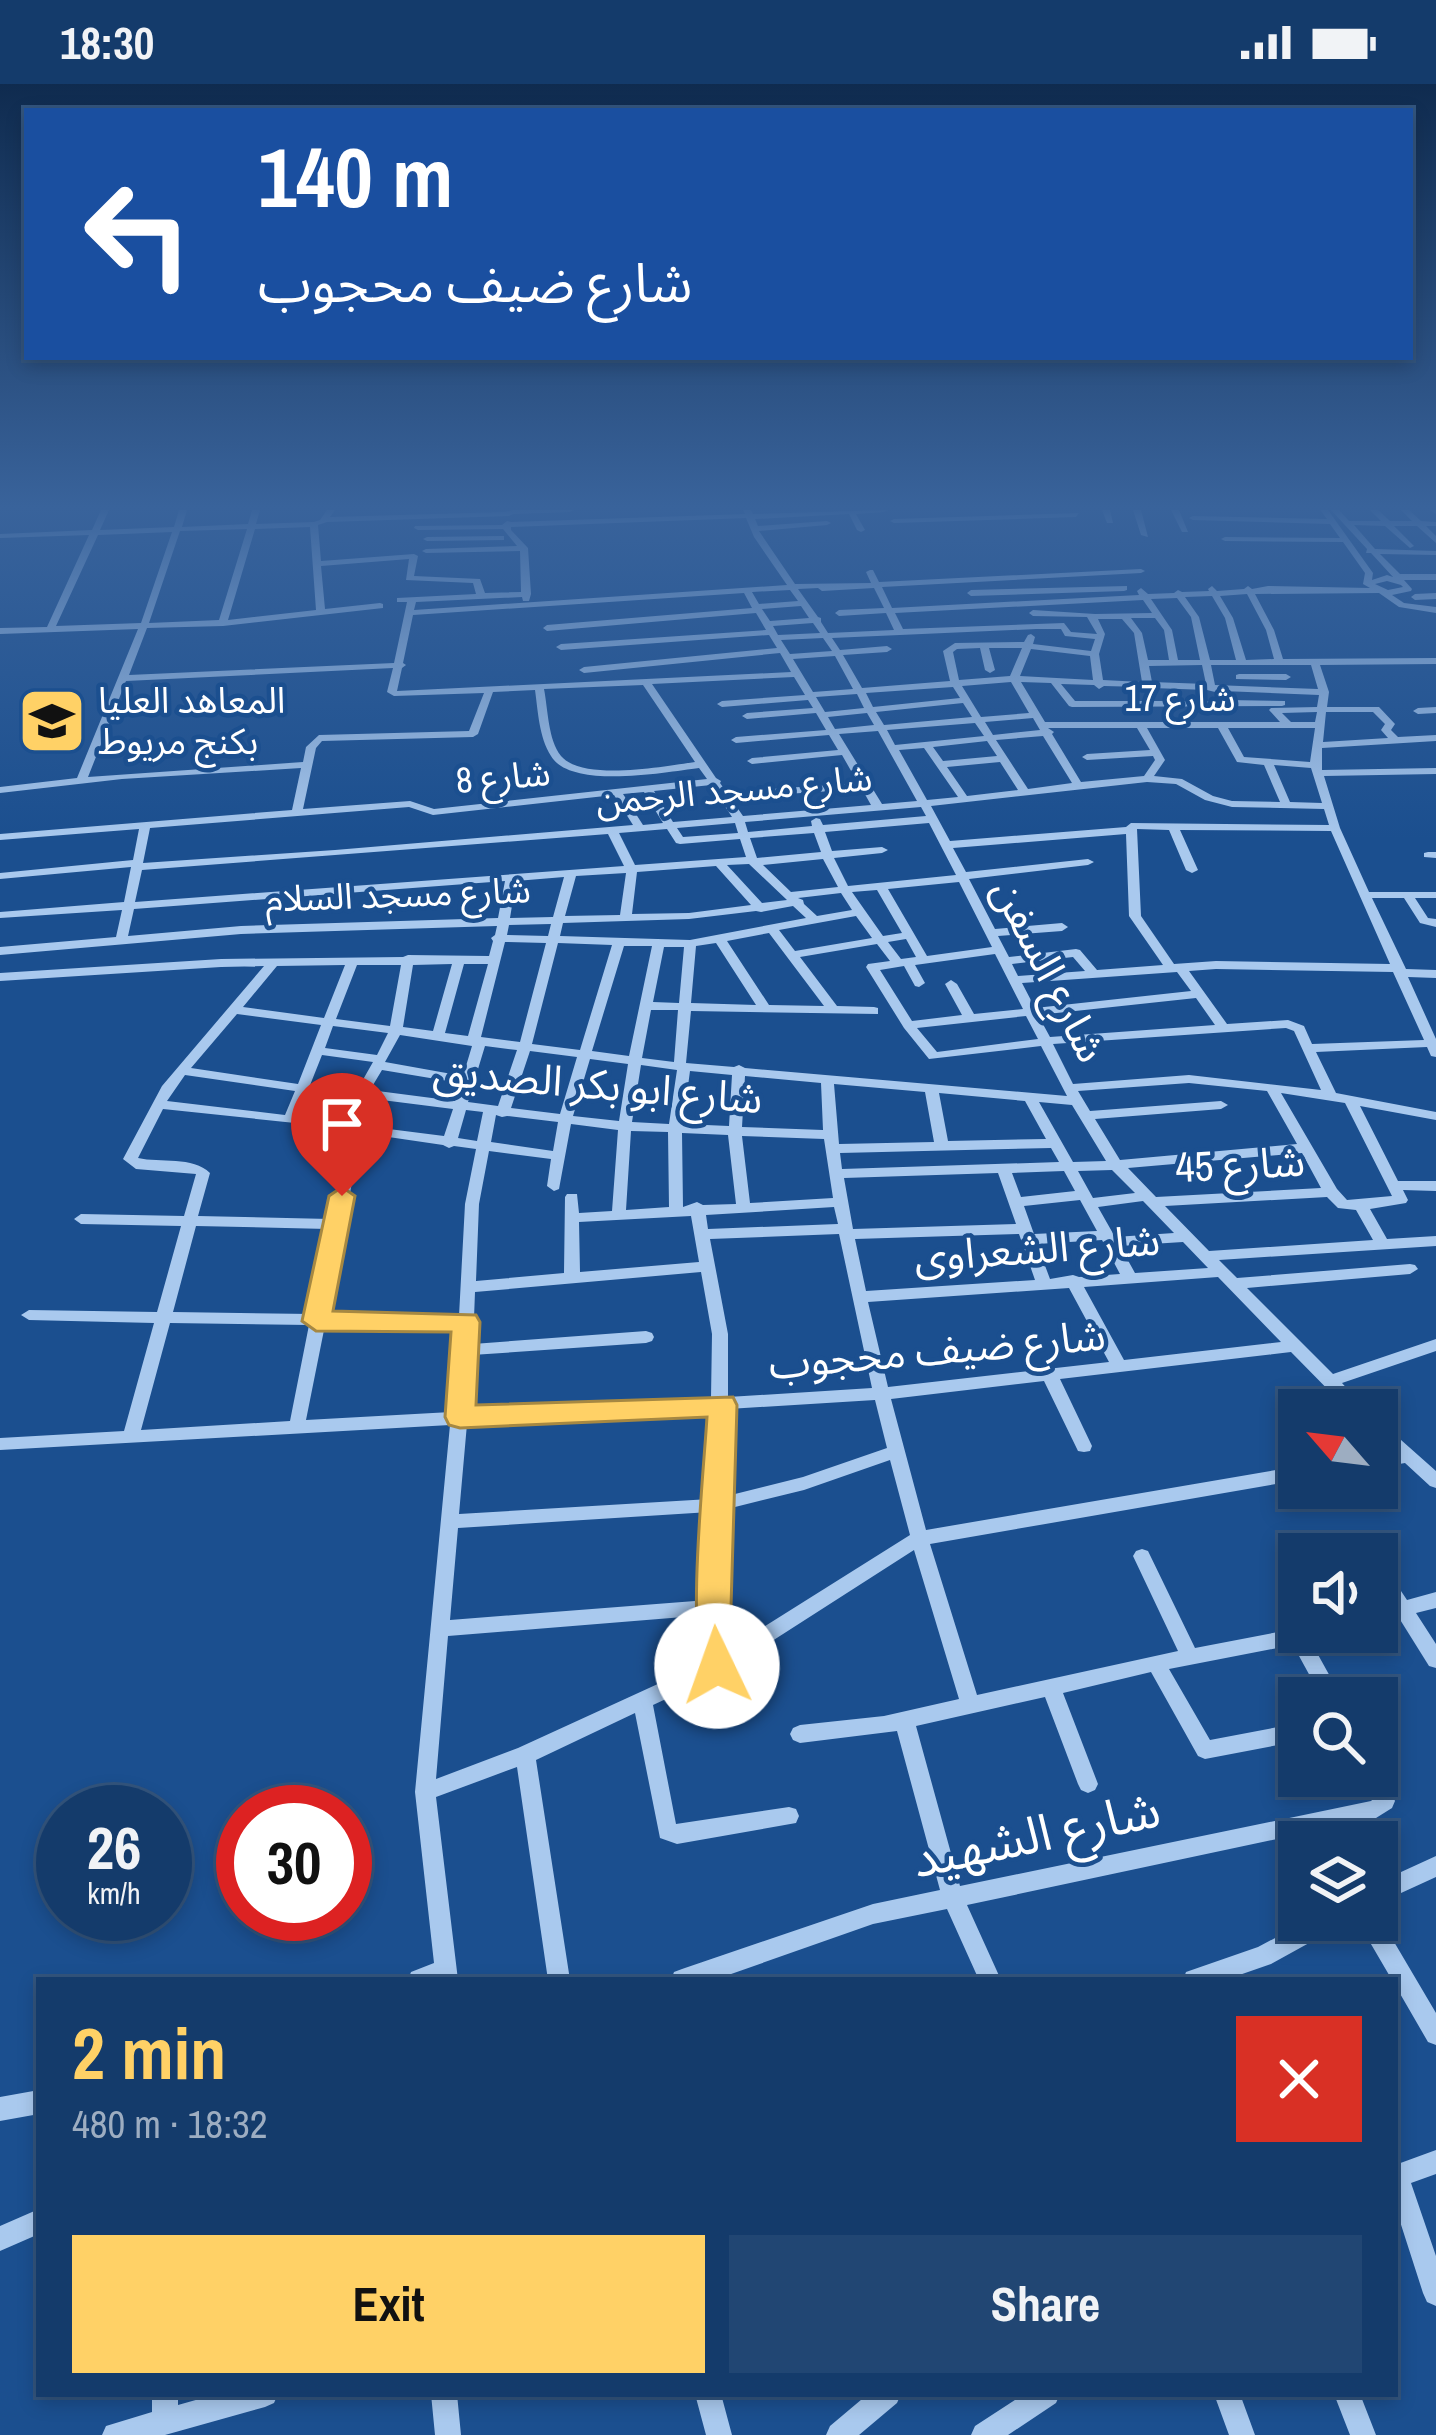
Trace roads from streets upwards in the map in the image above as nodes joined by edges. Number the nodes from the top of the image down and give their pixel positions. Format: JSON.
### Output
{"nodes":[{"id":1,"x":54,"y":620,"type":"edge"},
{"id":2,"x":145,"y":620,"type":"edge"},
{"id":3,"x":225,"y":620,"type":"edge"},
{"id":4,"x":256,"y":620,"type":"edge"},
{"id":5,"x":410,"y":620,"type":"edge"},
{"id":6,"x":594,"y":620,"type":"edge"},
{"id":7,"x":638,"y":620,"type":"edge"},
{"id":8,"x":764,"y":620,"type":"edge"},
{"id":9,"x":821,"y":620,"type":"edge"},
{"id":10,"x":844,"y":620,"type":"edge"},
{"id":11,"x":894,"y":620,"type":"edge"},
{"id":12,"x":933,"y":620,"type":"edge"},
{"id":13,"x":980,"y":620,"type":"edge"},
{"id":14,"x":1010,"y":620,"type":"edge"},
{"id":15,"x":1019,"y":620,"type":"edge"},
{"id":16,"x":1030,"y":620,"type":"edge"},
{"id":17,"x":1052,"y":620,"type":"edge"},
{"id":18,"x":1092,"y":620,"type":"edge"},
{"id":19,"x":1133,"y":620,"type":"edge"},
{"id":20,"x":1161,"y":620,"type":"edge"},
{"id":21,"x":1196,"y":620,"type":"edge"},
{"id":22,"x":1228,"y":620,"type":"edge"},
{"id":23,"x":1265,"y":620,"type":"edge"},
{"id":24,"x":814,"y":621,"type":"junction"},
{"id":25,"x":224,"y":623,"type":"junction"},
{"id":26,"x":595,"y":624,"type":"junction"},
{"id":27,"x":142,"y":627,"type":"junction"},
{"id":28,"x":1012,"y":627,"type":"junction"},
{"id":29,"x":547,"y":628,"type":"dead end"},
{"id":30,"x":50,"y":629,"type":"junction"},
{"id":31,"x":983,"y":629,"type":"junction"},
{"id":32,"x":0,"y":631,"type":"edge"},
{"id":33,"x":771,"y":631,"type":"junction"},
{"id":34,"x":938,"y":631,"type":"junction"},
{"id":35,"x":900,"y":632,"type":"junction"},
{"id":36,"x":825,"y":635,"type":"junction"},
{"id":37,"x":854,"y":635,"type":"junction"},
{"id":38,"x":1100,"y":637,"type":"junction"},
{"id":39,"x":984,"y":645,"type":"junction"},
{"id":40,"x":603,"y":646,"type":"junction"},
{"id":41,"x":1028,"y":646,"type":"junction"},
{"id":42,"x":561,"y":647,"type":"dead end"},
{"id":43,"x":887,"y":649,"type":"dead end"},
{"id":44,"x":836,"y":652,"type":"junction"},
{"id":45,"x":785,"y":654,"type":"junction"},
{"id":46,"x":1094,"y":654,"type":"junction"},
{"id":47,"x":1436,"y":661,"type":"edge"},
{"id":48,"x":1142,"y":663,"type":"junction"},
{"id":49,"x":1174,"y":663,"type":"junction"},
{"id":50,"x":1205,"y":663,"type":"junction"},
{"id":51,"x":1242,"y":663,"type":"junction"},
{"id":52,"x":1280,"y":663,"type":"junction"},
{"id":53,"x":1315,"y":663,"type":"junction"},
{"id":54,"x":400,"y":665,"type":"junction"},
{"id":55,"x":584,"y":670,"type":"dead end"},
{"id":56,"x":990,"y":670,"type":"dead end"},
{"id":57,"x":798,"y":674,"type":"junction"},
{"id":58,"x":1239,"y":677,"type":"dead end"},
{"id":59,"x":1286,"y":677,"type":"junction"},
{"id":60,"x":125,"y":678,"type":"junction"},
{"id":61,"x":1014,"y":679,"type":"junction"},
{"id":62,"x":1055,"y":682,"type":"junction"},
{"id":63,"x":956,"y":683,"type":"junction"},
{"id":64,"x":646,"y":684,"type":"junction"},
{"id":65,"x":1099,"y":686,"type":"junction"},
{"id":66,"x":539,"y":688,"type":"junction"},
{"id":67,"x":1142,"y":688,"type":"junction"},
{"id":68,"x":859,"y":689,"type":"junction"},
{"id":69,"x":1215,"y":690,"type":"junction"},
{"id":70,"x":489,"y":691,"type":"junction"},
{"id":71,"x":1324,"y":692,"type":"junction"},
{"id":72,"x":811,"y":696,"type":"junction"},
{"id":73,"x":1289,"y":697,"type":"junction"},
{"id":74,"x":966,"y":700,"type":"junction"},
{"id":75,"x":1225,"y":703,"type":"junction"},
{"id":76,"x":722,"y":704,"type":"dead end"},
{"id":77,"x":1143,"y":704,"type":"junction"},
{"id":78,"x":1321,"y":709,"type":"junction"},
{"id":79,"x":870,"y":710,"type":"junction"},
{"id":80,"x":1436,"y":710,"type":"edge"},
{"id":81,"x":1418,"y":711,"type":"dead end"},
{"id":82,"x":821,"y":713,"type":"junction"},
{"id":83,"x":747,"y":716,"type":"dead end"},
{"id":84,"x":978,"y":720,"type":"junction"},
{"id":85,"x":1042,"y":724,"type":"junction"},
{"id":86,"x":1141,"y":725,"type":"junction"},
{"id":87,"x":1221,"y":725,"type":"junction"},
{"id":88,"x":1288,"y":725,"type":"junction"},
{"id":89,"x":1318,"y":725,"type":"junction"},
{"id":90,"x":881,"y":729,"type":"junction"},
{"id":91,"x":832,"y":732,"type":"junction"},
{"id":92,"x":1436,"y":738,"type":"edge"},
{"id":93,"x":990,"y":739,"type":"junction"},
{"id":94,"x":736,"y":740,"type":"dead end"},
{"id":95,"x":1396,"y":742,"type":"junction"},
{"id":96,"x":927,"y":745,"type":"junction"},
{"id":97,"x":1316,"y":745,"type":"junction"},
{"id":98,"x":892,"y":748,"type":"junction"},
{"id":99,"x":845,"y":752,"type":"junction"},
{"id":100,"x":1156,"y":753,"type":"junction"},
{"id":101,"x":1102,"y":756,"type":"junction"},
{"id":102,"x":1087,"y":757,"type":"dead end"},
{"id":103,"x":1002,"y":759,"type":"junction"},
{"id":104,"x":752,"y":760,"type":"dead end"},
{"id":105,"x":1268,"y":763,"type":"junction"},
{"id":106,"x":704,"y":764,"type":"junction"},
{"id":107,"x":941,"y":764,"type":"junction"},
{"id":108,"x":308,"y":765,"type":"junction"},
{"id":109,"x":1316,"y":769,"type":"junction"},
{"id":110,"x":1436,"y":771,"type":"edge"},
{"id":111,"x":1147,"y":778,"type":"junction"},
{"id":112,"x":82,"y":779,"type":"junction"},
{"id":113,"x":716,"y":781,"type":"junction"},
{"id":114,"x":1117,"y":781,"type":"junction"},
{"id":115,"x":1078,"y":785,"type":"junction"},
{"id":116,"x":866,"y":786,"type":"junction"},
{"id":117,"x":0,"y":790,"type":"edge"},
{"id":118,"x":648,"y":790,"type":"junction"},
{"id":119,"x":771,"y":792,"type":"dead end"},
{"id":120,"x":1025,"y":793,"type":"junction"},
{"id":121,"x":618,"y":794,"type":"junction"},
{"id":122,"x":964,"y":799,"type":"junction"},
{"id":123,"x":544,"y":803,"type":"junction"},
{"id":124,"x":924,"y":804,"type":"junction"},
{"id":125,"x":1286,"y":804,"type":"junction"},
{"id":126,"x":1328,"y":806,"type":"junction"},
{"id":127,"x":878,"y":807,"type":"junction"},
{"id":128,"x":814,"y":811,"type":"junction"},
{"id":129,"x":297,"y":812,"type":"junction"},
{"id":130,"x":738,"y":817,"type":"junction"},
{"id":131,"x":933,"y":820,"type":"junction"},
{"id":132,"x":669,"y":823,"type":"junction"},
{"id":133,"x":1172,"y":825,"type":"junction"},
{"id":134,"x":145,"y":826,"type":"junction"},
{"id":135,"x":639,"y":826,"type":"junction"},
{"id":136,"x":1335,"y":828,"type":"junction"},
{"id":137,"x":611,"y":829,"type":"junction"},
{"id":138,"x":818,"y":829,"type":"junction"},
{"id":139,"x":1130,"y":830,"type":"junction"},
{"id":140,"x":547,"y":835,"type":"junction"},
{"id":141,"x":742,"y":835,"type":"junction"},
{"id":142,"x":0,"y":837,"type":"edge"},
{"id":143,"x":946,"y":845,"type":"junction"},
{"id":144,"x":826,"y":856,"type":"junction"},
{"id":145,"x":753,"y":861,"type":"junction"},
{"id":146,"x":1088,"y":862,"type":"dead end"},
{"id":147,"x":720,"y":864,"type":"junction"},
{"id":148,"x":136,"y":865,"type":"junction"},
{"id":149,"x":632,"y":870,"type":"junction"},
{"id":150,"x":1192,"y":870,"type":"dead end"},
{"id":151,"x":571,"y":872,"type":"junction"},
{"id":152,"x":0,"y":875,"type":"edge"},
{"id":153,"x":511,"y":877,"type":"junction"},
{"id":154,"x":962,"y":877,"type":"junction"},
{"id":155,"x":884,"y":885,"type":"junction"},
{"id":156,"x":843,"y":889,"type":"junction"},
{"id":157,"x":1366,"y":895,"type":"junction"},
{"id":158,"x":1407,"y":895,"type":"junction"},
{"id":159,"x":1436,"y":895,"type":"edge"},
{"id":160,"x":795,"y":898,"type":"junction"},
{"id":161,"x":133,"y":903,"type":"junction"},
{"id":162,"x":761,"y":909,"type":"junction"},
{"id":163,"x":858,"y":912,"type":"junction"},
{"id":164,"x":0,"y":915,"type":"edge"},
{"id":165,"x":626,"y":917,"type":"junction"},
{"id":166,"x":560,"y":918,"type":"junction"},
{"id":167,"x":506,"y":920,"type":"junction"},
{"id":168,"x":815,"y":921,"type":"junction"},
{"id":169,"x":1436,"y":923,"type":"edge"},
{"id":170,"x":1062,"y":927,"type":"dead end"},
{"id":171,"x":773,"y":930,"type":"junction"},
{"id":172,"x":990,"y":933,"type":"junction"},
{"id":173,"x":909,"y":935,"type":"junction"},
{"id":174,"x":497,"y":938,"type":"junction"},
{"id":175,"x":122,"y":939,"type":"junction"},
{"id":176,"x":720,"y":939,"type":"junction"},
{"id":177,"x":879,"y":939,"type":"junction"},
{"id":178,"x":555,"y":940,"type":"junction"},
{"id":179,"x":619,"y":942,"type":"junction"},
{"id":180,"x":659,"y":944,"type":"junction"},
{"id":181,"x":690,"y":944,"type":"junction"},
{"id":182,"x":0,"y":951,"type":"edge"},
{"id":183,"x":793,"y":955,"type":"junction"},
{"id":184,"x":1002,"y":955,"type":"junction"},
{"id":185,"x":408,"y":959,"type":"junction"},
{"id":186,"x":459,"y":959,"type":"junction"},
{"id":187,"x":923,"y":959,"type":"junction"},
{"id":188,"x":495,"y":960,"type":"junction"},
{"id":189,"x":353,"y":961,"type":"junction"},
{"id":190,"x":274,"y":962,"type":"junction"},
{"id":191,"x":902,"y":962,"type":"junction"},
{"id":192,"x":1175,"y":966,"type":"junction"},
{"id":193,"x":1402,"y":971,"type":"junction"},
{"id":194,"x":1092,"y":972,"type":"junction"},
{"id":195,"x":1436,"y":974,"type":"edge"},
{"id":196,"x":0,"y":977,"type":"edge"},
{"id":197,"x":1014,"y":980,"type":"junction"},
{"id":198,"x":919,"y":982,"type":"dead end"},
{"id":199,"x":951,"y":984,"type":"dead end"},
{"id":200,"x":1200,"y":994,"type":"junction"},
{"id":201,"x":645,"y":1006,"type":"junction"},
{"id":202,"x":686,"y":1006,"type":"junction"},
{"id":203,"x":765,"y":1009,"type":"junction"},
{"id":204,"x":235,"y":1010,"type":"junction"},
{"id":205,"x":833,"y":1010,"type":"junction"},
{"id":206,"x":874,"y":1011,"type":"dead end"},
{"id":207,"x":1032,"y":1012,"type":"junction"},
{"id":208,"x":970,"y":1018,"type":"junction"},
{"id":209,"x":331,"y":1025,"type":"junction"},
{"id":210,"x":908,"y":1025,"type":"junction"},
{"id":211,"x":1225,"y":1030,"type":"junction"},
{"id":212,"x":396,"y":1031,"type":"junction"},
{"id":213,"x":438,"y":1036,"type":"junction"},
{"id":214,"x":1048,"y":1041,"type":"junction"},
{"id":215,"x":476,"y":1043,"type":"junction"},
{"id":216,"x":525,"y":1046,"type":"junction"},
{"id":217,"x":1435,"y":1047,"type":"edge"},
{"id":218,"x":1308,"y":1048,"type":"junction"},
{"id":219,"x":319,"y":1052,"type":"junction"},
{"id":220,"x":588,"y":1053,"type":"junction"},
{"id":221,"x":632,"y":1058,"type":"junction"},
{"id":222,"x":379,"y":1062,"type":"junction"},
{"id":223,"x":682,"y":1065,"type":"junction"},
{"id":224,"x":739,"y":1070,"type":"junction"},
{"id":225,"x":182,"y":1071,"type":"junction"},
{"id":226,"x":827,"y":1079,"type":"junction"},
{"id":227,"x":465,"y":1080,"type":"junction"},
{"id":228,"x":1271,"y":1087,"type":"junction"},
{"id":229,"x":299,"y":1088,"type":"junction"},
{"id":230,"x":932,"y":1092,"type":"junction"},
{"id":231,"x":1073,"y":1094,"type":"junction"},
{"id":232,"x":1330,"y":1095,"type":"junction"},
{"id":233,"x":1030,"y":1097,"type":"junction"},
{"id":234,"x":1350,"y":1099,"type":"junction"},
{"id":235,"x":158,"y":1104,"type":"junction"},
{"id":236,"x":1221,"y":1106,"type":"dead end"},
{"id":237,"x":456,"y":1108,"type":"junction"},
{"id":238,"x":496,"y":1112,"type":"junction"},
{"id":239,"x":1436,"y":1115,"type":"edge"},
{"id":240,"x":1086,"y":1116,"type":"junction"},
{"id":241,"x":565,"y":1120,"type":"junction"},
{"id":242,"x":622,"y":1126,"type":"junction"},
{"id":243,"x":373,"y":1131,"type":"dead end"},
{"id":244,"x":675,"y":1131,"type":"junction"},
{"id":245,"x":735,"y":1134,"type":"junction"},
{"id":246,"x":829,"y":1142,"type":"junction"},
{"id":247,"x":1055,"y":1143,"type":"junction"},
{"id":248,"x":449,"y":1144,"type":"junction"},
{"id":249,"x":942,"y":1145,"type":"junction"},
{"id":250,"x":482,"y":1148,"type":"junction"},
{"id":251,"x":1307,"y":1148,"type":"junction"},
{"id":252,"x":559,"y":1156,"type":"junction"},
{"id":253,"x":1116,"y":1165,"type":"junction"},
{"id":254,"x":1068,"y":1166,"type":"junction"},
{"id":255,"x":348,"y":1167,"type":"dead end"},
{"id":256,"x":1004,"y":1169,"type":"junction"},
{"id":257,"x":836,"y":1174,"type":"junction"},
{"id":258,"x":1392,"y":1184,"type":"junction"},
{"id":259,"x":554,"y":1186,"type":"dead end"},
{"id":260,"x":1436,"y":1186,"type":"edge"},
{"id":261,"x":1331,"y":1192,"type":"junction"},
{"id":262,"x":572,"y":1197,"type":"dead end"},
{"id":263,"x":1087,"y":1199,"type":"junction"},
{"id":264,"x":1149,"y":1199,"type":"junction"},
{"id":265,"x":841,"y":1202,"type":"junction"},
{"id":266,"x":1015,"y":1202,"type":"junction"},
{"id":267,"x":1360,"y":1204,"type":"junction"},
{"id":268,"x":743,"y":1205,"type":"junction"},
{"id":269,"x":697,"y":1207,"type":"junction"},
{"id":270,"x":676,"y":1209,"type":"junction"},
{"id":271,"x":619,"y":1214,"type":"junction"},
{"id":272,"x":572,"y":1218,"type":"junction"},
{"id":273,"x":81,"y":1219,"type":"dead end"},
{"id":274,"x":189,"y":1222,"type":"junction"},
{"id":275,"x":336,"y":1224,"type":"junction"},
{"id":276,"x":846,"y":1232,"type":"junction"},
{"id":277,"x":702,"y":1234,"type":"junction"},
{"id":278,"x":1027,"y":1234,"type":"junction"},
{"id":279,"x":1184,"y":1237,"type":"junction"},
{"id":280,"x":1108,"y":1239,"type":"junction"},
{"id":281,"x":1436,"y":1240,"type":"edge"},
{"id":282,"x":1382,"y":1243,"type":"junction"},
{"id":283,"x":1204,"y":1256,"type":"junction"},
{"id":284,"x":708,"y":1266,"type":"junction"},
{"id":285,"x":1410,"y":1268,"type":"dead end"},
{"id":286,"x":1130,"y":1276,"type":"junction"},
{"id":287,"x":572,"y":1278,"type":"junction"},
{"id":288,"x":1227,"y":1278,"type":"junction"},
{"id":289,"x":1073,"y":1280,"type":"junction"},
{"id":290,"x":1043,"y":1281,"type":"junction"},
{"id":291,"x":467,"y":1287,"type":"junction"},
{"id":292,"x":859,"y":1297,"type":"junction"},
{"id":293,"x":28,"y":1316,"type":"dead end"},
{"id":294,"x":163,"y":1316,"type":"junction"},
{"id":295,"x":316,"y":1321,"type":"junction"},
{"id":296,"x":466,"y":1322,"type":"junction"},
{"id":297,"x":646,"y":1337,"type":"dead end"},
{"id":298,"x":1436,"y":1345,"type":"edge"},
{"id":299,"x":1295,"y":1346,"type":"junction"},
{"id":300,"x":465,"y":1350,"type":"junction"},
{"id":301,"x":1120,"y":1368,"type":"junction"},
{"id":302,"x":1050,"y":1376,"type":"junction"},
{"id":303,"x":1328,"y":1382,"type":"junction"},
{"id":304,"x":1336,"y":1389,"type":"edge"},
{"id":305,"x":881,"y":1394,"type":"junction"},
{"id":306,"x":722,"y":1405,"type":"junction"},
{"id":307,"x":460,"y":1417,"type":"junction"},
{"id":308,"x":297,"y":1426,"type":"junction"},
{"id":309,"x":131,"y":1435,"type":"junction"},
{"id":310,"x":0,"y":1444,"type":"edge"},
{"id":311,"x":1084,"y":1446,"type":"dead end"},
{"id":312,"x":1398,"y":1448,"type":"edge"},
{"id":313,"x":895,"y":1452,"type":"junction"},
{"id":314,"x":1407,"y":1456,"type":"junction"},
{"id":315,"x":1398,"y":1458,"type":"edge"},
{"id":316,"x":1278,"y":1477,"type":"edge"},
{"id":317,"x":1436,"y":1481,"type":"edge"},
{"id":318,"x":717,"y":1505,"type":"junction"},
{"id":319,"x":451,"y":1521,"type":"junction"},
{"id":320,"x":918,"y":1539,"type":"junction"},
{"id":321,"x":1142,"y":1556,"type":"dead end"},
{"id":322,"x":1398,"y":1599,"type":"edge"},
{"id":323,"x":1436,"y":1600,"type":"edge"},
{"id":324,"x":714,"y":1607,"type":"junction"},
{"id":325,"x":1404,"y":1608,"type":"junction"},
{"id":326,"x":1398,"y":1610,"type":"edge"},
{"id":327,"x":440,"y":1629,"type":"junction"},
{"id":328,"x":1278,"y":1642,"type":"edge"},
{"id":329,"x":1190,"y":1656,"type":"junction"},
{"id":330,"x":1436,"y":1660,"type":"edge"},
{"id":331,"x":1156,"y":1663,"type":"junction"},
{"id":332,"x":717,"y":1666,"type":"junction"},
{"id":333,"x":1051,"y":1687,"type":"junction"},
{"id":334,"x":643,"y":1703,"type":"junction"},
{"id":335,"x":970,"y":1705,"type":"junction"},
{"id":336,"x":904,"y":1720,"type":"junction"},
{"id":337,"x":800,"y":1734,"type":"dead end"},
{"id":338,"x":1278,"y":1736,"type":"edge"},
{"id":339,"x":525,"y":1755,"type":"junction"},
{"id":340,"x":1088,"y":1784,"type":"dead end"},
{"id":341,"x":425,"y":1792,"type":"junction"},
{"id":342,"x":1383,"y":1797,"type":"edge"},
{"id":343,"x":789,"y":1816,"type":"dead end"},
{"id":344,"x":1436,"y":1866,"type":"edge"},
{"id":345,"x":1398,"y":1884,"type":"edge"},
{"id":346,"x":952,"y":1895,"type":"junction"},
{"id":347,"x":1291,"y":1941,"type":"edge"},
{"id":348,"x":1381,"y":1941,"type":"edge"},
{"id":349,"x":446,"y":1975,"type":"edge"},
{"id":350,"x":560,"y":1977,"type":"edge"},
{"id":351,"x":690,"y":1977,"type":"edge"},
{"id":352,"x":989,"y":1977,"type":"edge"},
{"id":353,"x":1202,"y":1977,"type":"edge"},
{"id":354,"x":1436,"y":2035,"type":"edge"},
{"id":355,"x":36,"y":2103,"type":"edge"},
{"id":356,"x":0,"y":2109,"type":"edge"},
{"id":357,"x":1436,"y":2162,"type":"edge"},
{"id":358,"x":1398,"y":2176,"type":"edge"},
{"id":359,"x":1398,"y":2183,"type":"edge"},
{"id":360,"x":36,"y":2222,"type":"edge"},
{"id":361,"x":0,"y":2239,"type":"edge"},
{"id":362,"x":1436,"y":2293,"type":"edge"},
{"id":363,"x":163,"y":2397,"type":"edge"},
{"id":364,"x":255,"y":2397,"type":"edge"},
{"id":365,"x":444,"y":2397,"type":"edge"},
{"id":366,"x":709,"y":2397,"type":"edge"},
{"id":367,"x":884,"y":2397,"type":"edge"},
{"id":368,"x":1042,"y":2397,"type":"edge"},
{"id":369,"x":1228,"y":2397,"type":"edge"},
{"id":370,"x":1348,"y":2397,"type":"edge"},
{"id":371,"x":141,"y":2430,"type":"edge"},
{"id":372,"x":448,"y":2435,"type":"edge"},
{"id":373,"x":719,"y":2435,"type":"edge"},
{"id":374,"x":839,"y":2435,"type":"edge"},
{"id":375,"x":983,"y":2435,"type":"edge"},
{"id":376,"x":1242,"y":2435,"type":"edge"},
{"id":377,"x":1363,"y":2435,"type":"edge"}],
"edges":[{"from":1,"to":30,"type":"street"},
{"from":2,"to":27,"type":"street"},
{"from":3,"to":25,"type":"street"},
{"from":4,"to":25,"type":"street"},
{"from":5,"to":54,"type":"street"},
{"from":6,"to":26,"type":"street"},
{"from":7,"to":26,"type":"street"},
{"from":8,"to":33,"type":"street"},
{"from":9,"to":24,"type":"street"},
{"from":10,"to":37,"type":"street"},
{"from":11,"to":35,"type":"street"},
{"from":12,"to":34,"type":"street"},
{"from":13,"to":31,"type":"street"},
{"from":14,"to":28,"type":"street"},
{"from":15,"to":28,"type":"street"},
{"from":16,"to":41,"type":"street"},
{"from":17,"to":38,"type":"street"},
{"from":18,"to":38,"type":"street"},
{"from":19,"to":48,"type":"street"},
{"from":20,"to":49,"type":"street"},
{"from":21,"to":50,"type":"street"},
{"from":22,"to":51,"type":"street"},
{"from":23,"to":52,"type":"street"},
{"from":24,"to":33,"type":"street"},
{"from":24,"to":36,"type":"street","name":"شارع السفن"},
{"from":25,"to":27,"type":"street"},
{"from":26,"to":29,"type":"street"},
{"from":26,"to":40,"type":"street"},
{"from":27,"to":30,"type":"street"},
{"from":27,"to":60,"type":"street"},
{"from":28,"to":31,"type":"street"},
{"from":30,"to":32,"type":"street"},
{"from":31,"to":34,"type":"street"},
{"from":33,"to":36,"type":"street"},
{"from":33,"to":40,"type":"street"},
{"from":33,"to":45,"type":"street"},
{"from":34,"to":35,"type":"street"},
{"from":35,"to":37,"type":"street"},
{"from":36,"to":37,"type":"street"},
{"from":36,"to":44,"type":"street","name":"شارع السفن"},
{"from":38,"to":46,"type":"street"},
{"from":39,"to":41,"type":"street"},
{"from":39,"to":56,"type":"street"},
{"from":39,"to":63,"type":"street"},
{"from":40,"to":42,"type":"street"},
{"from":41,"to":46,"type":"street"},
{"from":41,"to":61,"type":"street"},
{"from":43,"to":44,"type":"street"},
{"from":44,"to":45,"type":"street"},
{"from":44,"to":68,"type":"street","name":"شارع السفن"},
{"from":45,"to":55,"type":"street"},
{"from":45,"to":57,"type":"street"},
{"from":46,"to":65,"type":"street"},
{"from":47,"to":53,"type":"street"},
{"from":48,"to":49,"type":"street"},
{"from":48,"to":67,"type":"street"},
{"from":49,"to":50,"type":"street"},
{"from":50,"to":51,"type":"street"},
{"from":50,"to":69,"type":"street"},
{"from":51,"to":52,"type":"street"},
{"from":52,"to":53,"type":"street"},
{"from":52,"to":59,"type":"street"},
{"from":53,"to":71,"type":"street"},
{"from":54,"to":60,"type":"street"},
{"from":54,"to":70,"type":"street"},
{"from":57,"to":64,"type":"street"},
{"from":57,"to":72,"type":"street"},
{"from":58,"to":59,"type":"street"},
{"from":59,"to":73,"type":"street"},
{"from":60,"to":112,"type":"street"},
{"from":61,"to":62,"type":"street"},
{"from":61,"to":63,"type":"street"},
{"from":61,"to":85,"type":"street"},
{"from":62,"to":65,"type":"street"},
{"from":62,"to":77,"type":"street"},
{"from":63,"to":68,"type":"street"},
{"from":63,"to":74,"type":"street"},
{"from":64,"to":66,"type":"street"},
{"from":64,"to":106,"type":"street"},
{"from":65,"to":67,"type":"street"},
{"from":66,"to":70,"type":"street"},
{"from":66,"to":106,"type":"street"},
{"from":67,"to":69,"type":"street"},
{"from":67,"to":77,"type":"street"},
{"from":68,"to":72,"type":"street"},
{"from":68,"to":79,"type":"street","name":"شارع السفن"},
{"from":69,"to":73,"type":"street"},
{"from":69,"to":75,"type":"street"},
{"from":70,"to":108,"type":"street"},
{"from":71,"to":73,"type":"street"},
{"from":71,"to":78,"type":"street"},
{"from":72,"to":76,"type":"street"},
{"from":72,"to":82,"type":"street"},
{"from":73,"to":75,"type":"street"},
{"from":74,"to":79,"type":"street"},
{"from":74,"to":84,"type":"street"},
{"from":75,"to":77,"type":"street"},
{"from":78,"to":88,"type":"street"},
{"from":78,"to":89,"type":"street"},
{"from":78,"to":95,"type":"street"},
{"from":79,"to":82,"type":"street"},
{"from":79,"to":90,"type":"street","name":"شارع السفن"},
{"from":80,"to":81,"type":"street"},
{"from":82,"to":83,"type":"street"},
{"from":82,"to":91,"type":"street"},
{"from":84,"to":85,"type":"street"},
{"from":84,"to":90,"type":"street"},
{"from":84,"to":93,"type":"street"},
{"from":85,"to":86,"type":"street","name":"شارع 17"},
{"from":85,"to":93,"type":"street"},
{"from":85,"to":115,"type":"street"},
{"from":86,"to":87,"type":"street","name":"شارع 17"},
{"from":86,"to":100,"type":"street"},
{"from":87,"to":88,"type":"street","name":"شارع 17"},
{"from":87,"to":105,"type":"street"},
{"from":88,"to":89,"type":"street","name":"شارع 17"},
{"from":89,"to":97,"type":"street"},
{"from":90,"to":91,"type":"street"},
{"from":90,"to":98,"type":"street","name":"شارع السفن"},
{"from":91,"to":94,"type":"street"},
{"from":91,"to":99,"type":"street"},
{"from":92,"to":95,"type":"street"},
{"from":93,"to":96,"type":"street"},
{"from":93,"to":103,"type":"street"},
{"from":95,"to":97,"type":"street"},
{"from":96,"to":98,"type":"street"},
{"from":96,"to":107,"type":"street"},
{"from":97,"to":109,"type":"street"},
{"from":98,"to":124,"type":"street","name":"شارع السفن"},
{"from":99,"to":104,"type":"street"},
{"from":99,"to":116,"type":"street"},
{"from":100,"to":101,"type":"street"},
{"from":100,"to":111,"type":"street"},
{"from":101,"to":102,"type":"street"},
{"from":101,"to":114,"type":"street"},
{"from":103,"to":107,"type":"street"},
{"from":103,"to":120,"type":"street"},
{"from":105,"to":109,"type":"street"},
{"from":105,"to":125,"type":"street"},
{"from":106,"to":113,"type":"street"},
{"from":107,"to":122,"type":"street"},
{"from":108,"to":112,"type":"street"},
{"from":108,"to":129,"type":"street"},
{"from":109,"to":110,"type":"street"},
{"from":109,"to":126,"type":"street"},
{"from":111,"to":114,"type":"street","name":"شارع مسجد الرحمن"},
{"from":111,"to":125,"type":"street","name":"شارع مسجد الرحمن"},
{"from":112,"to":117,"type":"street"},
{"from":113,"to":118,"type":"street","name":"شارع 8"},
{"from":113,"to":130,"type":"street"},
{"from":114,"to":115,"type":"street","name":"شارع مسجد الرحمن"},
{"from":115,"to":120,"type":"street","name":"شارع مسجد الرحمن"},
{"from":116,"to":119,"type":"street"},
{"from":116,"to":127,"type":"street"},
{"from":118,"to":121,"type":"street","name":"شارع 8"},
{"from":118,"to":132,"type":"street"},
{"from":120,"to":122,"type":"street","name":"شارع مسجد الرحمن"},
{"from":121,"to":123,"type":"street","name":"شارع 8"},
{"from":121,"to":135,"type":"street"},
{"from":122,"to":124,"type":"street","name":"شارع مسجد الرحمن"},
{"from":123,"to":129,"type":"street","name":"شارع 8"},
{"from":123,"to":140,"type":"street"},
{"from":124,"to":127,"type":"street","name":"شارع مسجد الرحمن"},
{"from":124,"to":131,"type":"street","name":"شارع السفن"},
{"from":125,"to":126,"type":"street","name":"شارع مسجد الرحمن"},
{"from":126,"to":136,"type":"street"},
{"from":127,"to":128,"type":"street","name":"شارع مسجد الرحمن"},
{"from":128,"to":130,"type":"street","name":"شارع مسجد الرحمن"},
{"from":128,"to":138,"type":"street"},
{"from":129,"to":134,"type":"street","name":"شارع 8"},
{"from":130,"to":132,"type":"street","name":"شارع مسجد الرحمن"},
{"from":130,"to":141,"type":"street"},
{"from":131,"to":138,"type":"street"},
{"from":131,"to":143,"type":"street","name":"شارع السفن"},
{"from":132,"to":135,"type":"street","name":"شارع مسجد الرحمن"},
{"from":132,"to":141,"type":"street"},
{"from":133,"to":136,"type":"street"},
{"from":133,"to":139,"type":"street"},
{"from":133,"to":150,"type":"street"},
{"from":134,"to":142,"type":"street","name":"شارع 8"},
{"from":134,"to":148,"type":"street"},
{"from":135,"to":137,"type":"street","name":"شارع مسجد الرحمن"},
{"from":136,"to":157,"type":"street"},
{"from":137,"to":140,"type":"street","name":"شارع مسجد الرحمن"},
{"from":137,"to":149,"type":"street"},
{"from":138,"to":141,"type":"street"},
{"from":138,"to":144,"type":"street"},
{"from":139,"to":143,"type":"street"},
{"from":139,"to":192,"type":"street"},
{"from":140,"to":148,"type":"street","name":"شارع مسجد الرحمن"},
{"from":141,"to":145,"type":"street"},
{"from":143,"to":154,"type":"street","name":"شارع السفن"},
{"from":144,"to":145,"type":"street"},
{"from":144,"to":155,"type":"street"},
{"from":144,"to":156,"type":"street"},
{"from":145,"to":147,"type":"street"},
{"from":145,"to":160,"type":"street"},
{"from":146,"to":154,"type":"street","name":"شارع مسجد السلام"},
{"from":147,"to":149,"type":"street"},
{"from":147,"to":162,"type":"street"},
{"from":148,"to":152,"type":"street","name":"شارع مسجد الرحمن"},
{"from":148,"to":161,"type":"street"},
{"from":149,"to":151,"type":"street"},
{"from":149,"to":165,"type":"street"},
{"from":151,"to":153,"type":"street"},
{"from":151,"to":166,"type":"street"},
{"from":153,"to":161,"type":"street"},
{"from":153,"to":167,"type":"street"},
{"from":154,"to":155,"type":"street","name":"شارع مسجد السلام"},
{"from":154,"to":172,"type":"street","name":"شارع السفن"},
{"from":155,"to":156,"type":"street","name":"شارع مسجد السلام"},
{"from":155,"to":173,"type":"street"},
{"from":156,"to":160,"type":"street","name":"شارع مسجد السلام"},
{"from":156,"to":163,"type":"street"},
{"from":157,"to":158,"type":"street"},
{"from":157,"to":193,"type":"street"},
{"from":158,"to":159,"type":"street"},
{"from":158,"to":169,"type":"street"},
{"from":160,"to":162,"type":"street","name":"شارع مسجد السلام"},
{"from":160,"to":168,"type":"street"},
{"from":161,"to":164,"type":"street"},
{"from":161,"to":175,"type":"street"},
{"from":162,"to":165,"type":"street","name":"شارع مسجد السلام"},
{"from":163,"to":168,"type":"street"},
{"from":163,"to":177,"type":"street"},
{"from":165,"to":166,"type":"street","name":"شارع مسجد السلام"},
{"from":166,"to":167,"type":"street","name":"شارع مسجد السلام"},
{"from":166,"to":178,"type":"street"},
{"from":167,"to":174,"type":"street"},
{"from":167,"to":175,"type":"street","name":"شارع مسجد السلام"},
{"from":168,"to":171,"type":"street"},
{"from":170,"to":172,"type":"street"},
{"from":171,"to":176,"type":"street"},
{"from":171,"to":183,"type":"street"},
{"from":172,"to":184,"type":"street","name":"شارع السفن"},
{"from":173,"to":177,"type":"street"},
{"from":173,"to":187,"type":"street"},
{"from":174,"to":178,"type":"street"},
{"from":174,"to":188,"type":"street"},
{"from":175,"to":182,"type":"street","name":"شارع مسجد السلام"},
{"from":176,"to":181,"type":"street"},
{"from":176,"to":203,"type":"street"},
{"from":177,"to":183,"type":"street"},
{"from":177,"to":191,"type":"street"},
{"from":178,"to":179,"type":"street"},
{"from":178,"to":216,"type":"street"},
{"from":179,"to":180,"type":"street"},
{"from":179,"to":220,"type":"street"},
{"from":180,"to":181,"type":"street"},
{"from":180,"to":201,"type":"street"},
{"from":181,"to":202,"type":"street"},
{"from":183,"to":205,"type":"street"},
{"from":184,"to":187,"type":"street"},
{"from":184,"to":194,"type":"street"},
{"from":184,"to":197,"type":"street","name":"شارع السفن"},
{"from":185,"to":186,"type":"street"},
{"from":185,"to":189,"type":"street"},
{"from":185,"to":212,"type":"street"},
{"from":186,"to":188,"type":"street"},
{"from":186,"to":213,"type":"street"},
{"from":187,"to":191,"type":"street"},
{"from":188,"to":215,"type":"street"},
{"from":189,"to":190,"type":"street"},
{"from":189,"to":209,"type":"street"},
{"from":190,"to":196,"type":"street"},
{"from":190,"to":204,"type":"street"},
{"from":191,"to":198,"type":"street"},
{"from":191,"to":210,"type":"street"},
{"from":192,"to":193,"type":"street"},
{"from":192,"to":194,"type":"street"},
{"from":192,"to":200,"type":"street"},
{"from":193,"to":195,"type":"street"},
{"from":193,"to":217,"type":"street"},
{"from":194,"to":197,"type":"street"},
{"from":197,"to":207,"type":"street","name":"شارع السفن"},
{"from":199,"to":208,"type":"street"},
{"from":200,"to":207,"type":"street"},
{"from":200,"to":211,"type":"street"},
{"from":201,"to":202,"type":"street"},
{"from":201,"to":221,"type":"street"},
{"from":202,"to":203,"type":"street"},
{"from":202,"to":223,"type":"street"},
{"from":203,"to":205,"type":"street"},
{"from":204,"to":209,"type":"street"},
{"from":204,"to":225,"type":"street"},
{"from":205,"to":206,"type":"street"},
{"from":207,"to":208,"type":"street"},
{"from":207,"to":214,"type":"street","name":"شارع السفن"},
{"from":208,"to":210,"type":"street"},
{"from":209,"to":212,"type":"street"},
{"from":209,"to":219,"type":"street"},
{"from":210,"to":214,"type":"street"},
{"from":211,"to":214,"type":"street"},
{"from":211,"to":218,"type":"street"},
{"from":212,"to":213,"type":"street"},
{"from":212,"to":222,"type":"street"},
{"from":213,"to":215,"type":"street"},
{"from":214,"to":231,"type":"street","name":"شارع السفن"},
{"from":215,"to":216,"type":"street"},
{"from":215,"to":227,"type":"street"},
{"from":216,"to":220,"type":"street"},
{"from":216,"to":238,"type":"street"},
{"from":217,"to":218,"type":"street"},
{"from":218,"to":232,"type":"street"},
{"from":219,"to":222,"type":"street"},
{"from":219,"to":229,"type":"street"},
{"from":220,"to":221,"type":"street"},
{"from":220,"to":241,"type":"street"},
{"from":221,"to":223,"type":"street"},
{"from":221,"to":242,"type":"street"},
{"from":222,"to":227,"type":"street"},
{"from":222,"to":237,"type":"street","name":"شارع ابو بكر الصديق"},
{"from":223,"to":224,"type":"street"},
{"from":223,"to":244,"type":"street"},
{"from":224,"to":226,"type":"street"},
{"from":224,"to":245,"type":"street"},
{"from":225,"to":229,"type":"street"},
{"from":225,"to":235,"type":"street"},
{"from":226,"to":230,"type":"street"},
{"from":226,"to":246,"type":"street"},
{"from":227,"to":237,"type":"street"},
{"from":228,"to":231,"type":"street"},
{"from":228,"to":232,"type":"street"},
{"from":228,"to":251,"type":"street"},
{"from":229,"to":235,"type":"street"},
{"from":230,"to":233,"type":"street"},
{"from":230,"to":249,"type":"street"},
{"from":231,"to":233,"type":"street"},
{"from":231,"to":240,"type":"street","name":"شارع السفن"},
{"from":232,"to":234,"type":"street"},
{"from":233,"to":247,"type":"street"},
{"from":234,"to":239,"type":"street"},
{"from":234,"to":258,"type":"street"},
{"from":235,"to":274,"type":"street"},
{"from":236,"to":240,"type":"street"},
{"from":237,"to":238,"type":"street","name":"شارع ابو بكر الصديق"},
{"from":237,"to":248,"type":"street"},
{"from":238,"to":241,"type":"street","name":"شارع ابو بكر الصديق"},
{"from":238,"to":250,"type":"street"},
{"from":240,"to":253,"type":"street","name":"شارع السفن"},
{"from":241,"to":242,"type":"street","name":"شارع ابو بكر الصديق"},
{"from":241,"to":252,"type":"street"},
{"from":242,"to":244,"type":"street","name":"شارع ابو بكر الصديق"},
{"from":242,"to":271,"type":"street"},
{"from":243,"to":248,"type":"street"},
{"from":244,"to":245,"type":"street","name":"شارع ابو بكر الصديق"},
{"from":244,"to":270,"type":"street"},
{"from":245,"to":246,"type":"street","name":"شارع ابو بكر الصديق"},
{"from":245,"to":268,"type":"street"},
{"from":246,"to":249,"type":"street","name":"شارع ابو بكر الصديق"},
{"from":246,"to":257,"type":"street"},
{"from":247,"to":249,"type":"street","name":"شارع ابو بكر الصديق"},
{"from":247,"to":254,"type":"street"},
{"from":248,"to":250,"type":"street"},
{"from":250,"to":252,"type":"street"},
{"from":250,"to":291,"type":"street"},
{"from":251,"to":253,"type":"street"},
{"from":251,"to":261,"type":"street"},
{"from":252,"to":259,"type":"street"},
{"from":253,"to":254,"type":"street"},
{"from":253,"to":264,"type":"street","name":"شارع السفن"},
{"from":254,"to":256,"type":"street"},
{"from":254,"to":263,"type":"street"},
{"from":255,"to":275,"type":"street"},
{"from":256,"to":257,"type":"street"},
{"from":256,"to":266,"type":"street"},
{"from":257,"to":265,"type":"street"},
{"from":258,"to":260,"type":"street"},
{"from":258,"to":267,"type":"street"},
{"from":261,"to":264,"type":"street","name":"شارع 45"},
{"from":261,"to":267,"type":"street"},
{"from":262,"to":272,"type":"street"},
{"from":263,"to":264,"type":"street","name":"شارع 45"},
{"from":263,"to":266,"type":"street","name":"شارع 45"},
{"from":263,"to":280,"type":"street"},
{"from":264,"to":279,"type":"street","name":"شارع السفن"},
{"from":265,"to":268,"type":"street"},
{"from":265,"to":276,"type":"street"},
{"from":266,"to":278,"type":"street"},
{"from":267,"to":282,"type":"street"},
{"from":268,"to":269,"type":"street"},
{"from":269,"to":270,"type":"street"},
{"from":269,"to":277,"type":"street"},
{"from":270,"to":271,"type":"street"},
{"from":271,"to":272,"type":"street"},
{"from":272,"to":287,"type":"street"},
{"from":273,"to":274,"type":"street"},
{"from":274,"to":275,"type":"street"},
{"from":274,"to":294,"type":"street"},
{"from":275,"to":295,"type":"street"},
{"from":276,"to":277,"type":"street"},
{"from":276,"to":278,"type":"street"},
{"from":276,"to":292,"type":"street"},
{"from":277,"to":284,"type":"street"},
{"from":278,"to":280,"type":"street"},
{"from":278,"to":290,"type":"street"},
{"from":279,"to":280,"type":"street"},
{"from":279,"to":283,"type":"street","name":"شارع السفن"},
{"from":280,"to":286,"type":"street"},
{"from":281,"to":282,"type":"street"},
{"from":282,"to":283,"type":"street"},
{"from":283,"to":288,"type":"street","name":"شارع السفن"},
{"from":284,"to":287,"type":"street"},
{"from":284,"to":306,"type":"street"},
{"from":285,"to":288,"type":"street","name":"شارع الشعراوى"},
{"from":286,"to":288,"type":"street","name":"شارع الشعراوى"},
{"from":286,"to":289,"type":"street","name":"شارع الشعراوى"},
{"from":287,"to":291,"type":"street"},
{"from":288,"to":299,"type":"street","name":"شارع السفن"},
{"from":289,"to":290,"type":"street","name":"شارع الشعراوى"},
{"from":289,"to":301,"type":"street"},
{"from":290,"to":292,"type":"street","name":"شارع الشعراوى"},
{"from":291,"to":296,"type":"street"},
{"from":292,"to":305,"type":"street"},
{"from":293,"to":294,"type":"street"},
{"from":294,"to":295,"type":"street"},
{"from":294,"to":309,"type":"street"},
{"from":295,"to":296,"type":"street"},
{"from":295,"to":308,"type":"street"},
{"from":296,"to":300,"type":"street"},
{"from":297,"to":300,"type":"street"},
{"from":298,"to":303,"type":"street"},
{"from":299,"to":301,"type":"street","name":"شارع ضيف محجوب"},
{"from":299,"to":303,"type":"street","name":"شارع السفن"},
{"from":300,"to":307,"type":"street"},
{"from":301,"to":302,"type":"street","name":"شارع ضيف محجوب"},
{"from":302,"to":305,"type":"street","name":"شارع ضيف محجوب"},
{"from":302,"to":311,"type":"street"},
{"from":303,"to":304,"type":"street","name":"شارع السفن"},
{"from":305,"to":306,"type":"street","name":"شارع ضيف محجوب"},
{"from":305,"to":313,"type":"street"},
{"from":306,"to":307,"type":"street","name":"شارع ضيف محجوب"},
{"from":306,"to":318,"type":"street"},
{"from":307,"to":308,"type":"street","name":"شارع ضيف محجوب"},
{"from":307,"to":319,"type":"street"},
{"from":308,"to":309,"type":"street","name":"شارع ضيف محجوب"},
{"from":309,"to":310,"type":"street","name":"شارع ضيف محجوب"},
{"from":312,"to":314,"type":"street"},
{"from":313,"to":318,"type":"street"},
{"from":313,"to":320,"type":"street"},
{"from":314,"to":315,"type":"street"},
{"from":314,"to":317,"type":"street"},
{"from":316,"to":320,"type":"street"},
{"from":318,"to":319,"type":"street"},
{"from":318,"to":324,"type":"street"},
{"from":319,"to":327,"type":"street"},
{"from":320,"to":332,"type":"street"},
{"from":320,"to":335,"type":"street"},
{"from":321,"to":329,"type":"street"},
{"from":322,"to":325,"type":"street"},
{"from":323,"to":325,"type":"street"},
{"from":324,"to":327,"type":"street"},
{"from":324,"to":332,"type":"street"},
{"from":325,"to":326,"type":"street"},
{"from":325,"to":330,"type":"street"},
{"from":327,"to":341,"type":"street"},
{"from":328,"to":329,"type":"street"},
{"from":329,"to":331,"type":"street"},
{"from":331,"to":333,"type":"street"},
{"from":331,"to":338,"type":"street"},
{"from":332,"to":334,"type":"street"},
{"from":333,"to":335,"type":"street"},
{"from":333,"to":340,"type":"street"},
{"from":334,"to":339,"type":"street"},
{"from":334,"to":343,"type":"street"},
{"from":335,"to":336,"type":"street"},
{"from":336,"to":337,"type":"street"},
{"from":336,"to":346,"type":"street"},
{"from":339,"to":341,"type":"street"},
{"from":339,"to":350,"type":"street"},
{"from":341,"to":349,"type":"street"},
{"from":342,"to":346,"type":"street","name":"شارع الشهيد"},
{"from":344,"to":345,"type":"street"},
{"from":346,"to":351,"type":"street","name":"شارع الشهيد"},
{"from":346,"to":352,"type":"street"},
{"from":347,"to":353,"type":"street"},
{"from":348,"to":354,"type":"street"},
{"from":355,"to":356,"type":"street"},
{"from":357,"to":358,"type":"street"},
{"from":359,"to":362,"type":"street"},
{"from":360,"to":361,"type":"street"},
{"from":363,"to":371,"type":"street"},
{"from":364,"to":371,"type":"street"},
{"from":365,"to":372,"type":"street"},
{"from":366,"to":373,"type":"street"},
{"from":367,"to":374,"type":"street"},
{"from":368,"to":375,"type":"street"},
{"from":369,"to":376,"type":"street"},
{"from":370,"to":377,"type":"street"}]}
